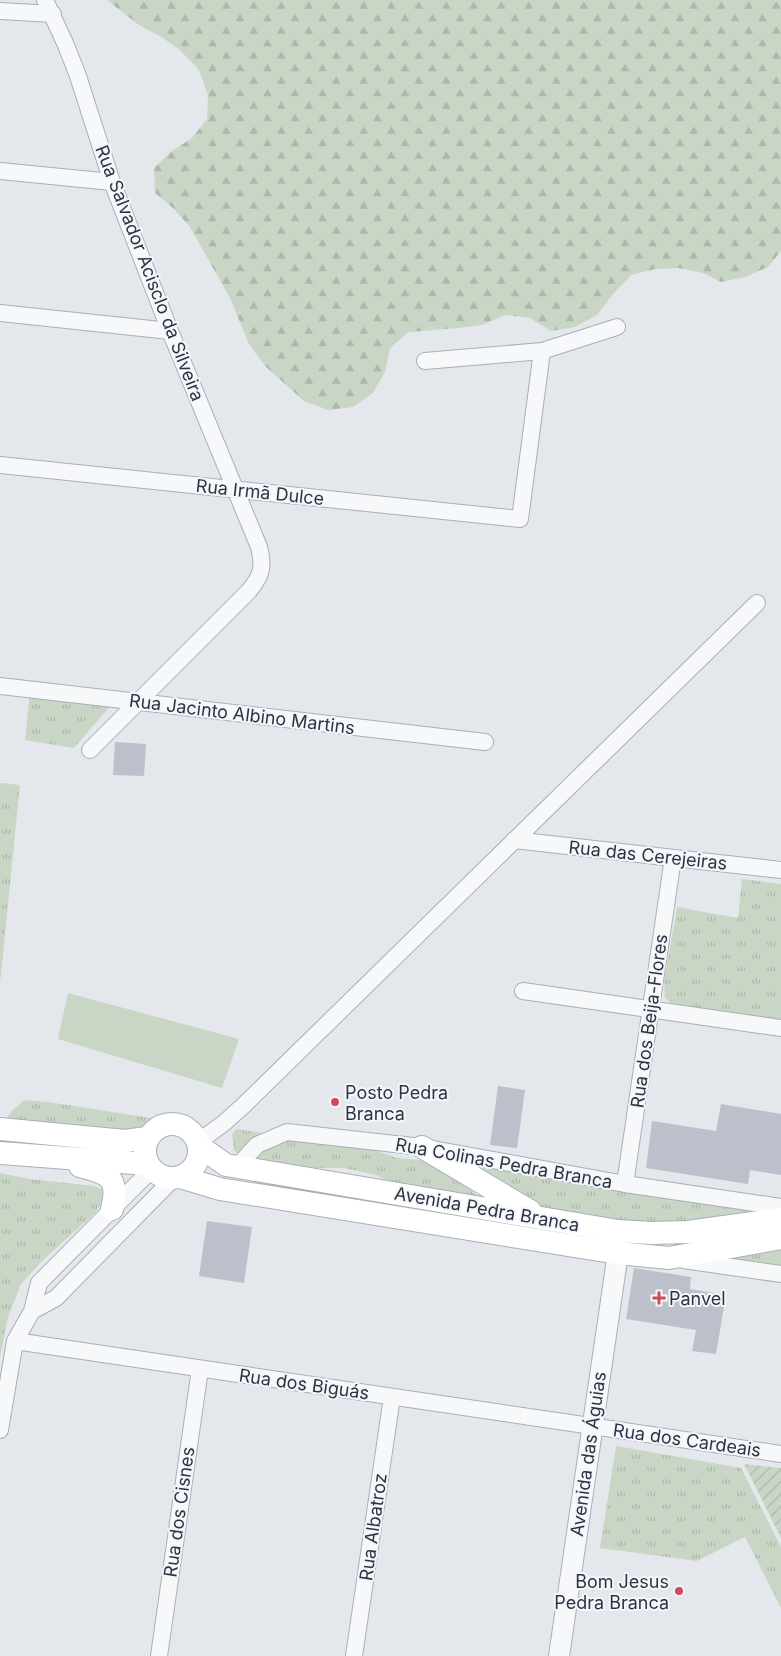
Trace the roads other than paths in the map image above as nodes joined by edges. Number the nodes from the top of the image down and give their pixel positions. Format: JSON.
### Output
{"nodes":[{"id":1,"x":49,"y":7,"type":"edge"},
{"id":2,"x":0,"y":11,"type":"edge"},
{"id":3,"x":0,"y":171,"type":"edge"},
{"id":4,"x":112,"y":182,"type":"junction"},
{"id":5,"x":0,"y":313,"type":"edge"},
{"id":6,"x":616,"y":327,"type":"dead end"},
{"id":7,"x":170,"y":331,"type":"junction"},
{"id":8,"x":542,"y":351,"type":"junction"},
{"id":9,"x":424,"y":361,"type":"dead end"},
{"id":10,"x":0,"y":465,"type":"edge"},
{"id":11,"x":236,"y":490,"type":"junction"},
{"id":12,"x":757,"y":603,"type":"dead end"},
{"id":13,"x":0,"y":686,"type":"edge"},
{"id":14,"x":137,"y":702,"type":"junction"},
{"id":15,"x":485,"y":742,"type":"dead end"},
{"id":16,"x":90,"y":750,"type":"dead end"},
{"id":17,"x":514,"y":840,"type":"junction"},
{"id":18,"x":674,"y":858,"type":"junction"},
{"id":19,"x":781,"y":870,"type":"edge"},
{"id":20,"x":524,"y":991,"type":"dead end"},
{"id":21,"x":650,"y":1010,"type":"junction"},
{"id":22,"x":781,"y":1028,"type":"edge"},
{"id":23,"x":0,"y":1129,"type":"edge"},
{"id":24,"x":147,"y":1138,"type":"junction"},
{"id":25,"x":198,"y":1144,"type":"junction"},
{"id":26,"x":422,"y":1147,"type":"junction"},
{"id":27,"x":0,"y":1153,"type":"edge"},
{"id":28,"x":36,"y":1154,"type":"junction"},
{"id":29,"x":150,"y":1166,"type":"junction"},
{"id":30,"x":237,"y":1167,"type":"junction"},
{"id":31,"x":177,"y":1177,"type":"junction"},
{"id":32,"x":625,"y":1184,"type":"junction"},
{"id":33,"x":781,"y":1208,"type":"edge"},
{"id":34,"x":112,"y":1209,"type":"junction"},
{"id":35,"x":541,"y":1218,"type":"junction"},
{"id":36,"x":781,"y":1219,"type":"edge"},
{"id":37,"x":781,"y":1238,"type":"edge"},
{"id":38,"x":618,"y":1253,"type":"junction"},
{"id":39,"x":669,"y":1258,"type":"junction"},
{"id":40,"x":781,"y":1274,"type":"edge"},
{"id":41,"x":32,"y":1311,"type":"junction"},
{"id":42,"x":15,"y":1341,"type":"junction"},
{"id":43,"x":200,"y":1369,"type":"junction"},
{"id":44,"x":392,"y":1397,"type":"junction"},
{"id":45,"x":592,"y":1427,"type":"junction"},
{"id":46,"x":0,"y":1430,"type":"edge"},
{"id":47,"x":781,"y":1454,"type":"edge"},
{"id":48,"x":158,"y":1656,"type":"edge"},
{"id":49,"x":354,"y":1656,"type":"edge"},
{"id":50,"x":559,"y":1656,"type":"edge"}],
"edges":[{"from":1,"to":2,"type":"street"},
{"from":1,"to":4,"type":"street","name":"Rua Salvador Acisclo da Silveira"},
{"from":3,"to":4,"type":"street"},
{"from":4,"to":7,"type":"street","name":"Rua Salvador Acisclo da Silveira"},
{"from":5,"to":7,"type":"street"},
{"from":6,"to":8,"type":"street"},
{"from":7,"to":11,"type":"street","name":"Rua Salvador Acisclo da Silveira"},
{"from":8,"to":9,"type":"street"},
{"from":8,"to":11,"type":"street","name":"Rua Irmã Dulce"},
{"from":10,"to":11,"type":"street","name":"Rua Irmã Dulce"},
{"from":11,"to":14,"type":"street","name":"Rua Salvador Acisclo da Silveira"},
{"from":12,"to":17,"type":"street"},
{"from":13,"to":14,"type":"street","name":"Rua Jacinto Albino Martins"},
{"from":14,"to":15,"type":"street","name":"Rua Jacinto Albino Martins"},
{"from":14,"to":16,"type":"street","name":"Rua Salvador Acisclo da Silveira"},
{"from":17,"to":18,"type":"street","name":"Rua das Cerejeiras"},
{"from":17,"to":25,"type":"street"},
{"from":18,"to":19,"type":"street","name":"Rua das Cerejeiras"},
{"from":18,"to":21,"type":"street","name":"Rua dos Beija-Flores"},
{"from":20,"to":21,"type":"street"},
{"from":21,"to":22,"type":"street"},
{"from":21,"to":32,"type":"street","name":"Rua dos Beija-Flores"},
{"from":23,"to":24,"type":"main road"},
{"from":24,"to":25,"type":"main road"},
{"from":24,"to":29,"type":"main road"},
{"from":25,"to":30,"type":"main road","name":"Avenida Pedra Branca"},
{"from":25,"to":31,"type":"main road"},
{"from":26,"to":30,"type":"street","name":"Rua Colinas Pedra Branca"},
{"from":26,"to":32,"type":"street","name":"Rua Colinas Pedra Branca"},
{"from":26,"to":35,"type":"main road"},
{"from":27,"to":28,"type":"main road"},
{"from":28,"to":29,"type":"main road"},
{"from":28,"to":34,"type":"main road"},
{"from":29,"to":31,"type":"main road"},
{"from":29,"to":34,"type":"street"},
{"from":30,"to":35,"type":"main road","name":"Avenida Pedra Branca"},
{"from":31,"to":38,"type":"main road","name":"Avenida Pedra Branca"},
{"from":31,"to":41,"type":"street"},
{"from":32,"to":33,"type":"street","name":"Rua Colinas Pedra Branca"},
{"from":34,"to":41,"type":"street"},
{"from":35,"to":36,"type":"main road","name":"Avenida Pedra Branca"},
{"from":37,"to":39,"type":"main road","name":"Avenida Pedra Branca"},
{"from":38,"to":39,"type":"main road","name":"Avenida Pedra Branca"},
{"from":38,"to":45,"type":"street","name":"Avenida das Águias"},
{"from":39,"to":40,"type":"street","name":"Avenida Pedra Branca"},
{"from":41,"to":42,"type":"street"},
{"from":42,"to":43,"type":"street","name":"Rua dos Biguás"},
{"from":42,"to":46,"type":"street"},
{"from":43,"to":44,"type":"street","name":"Rua dos Biguás"},
{"from":43,"to":48,"type":"street","name":"Rua dos Cisnes"},
{"from":44,"to":45,"type":"street","name":"Rua dos Biguás"},
{"from":44,"to":49,"type":"street","name":"Rua Albatroz"},
{"from":45,"to":47,"type":"street","name":"Rua dos Cardeais"},
{"from":45,"to":50,"type":"street","name":"Avenida das Águias"}]}
